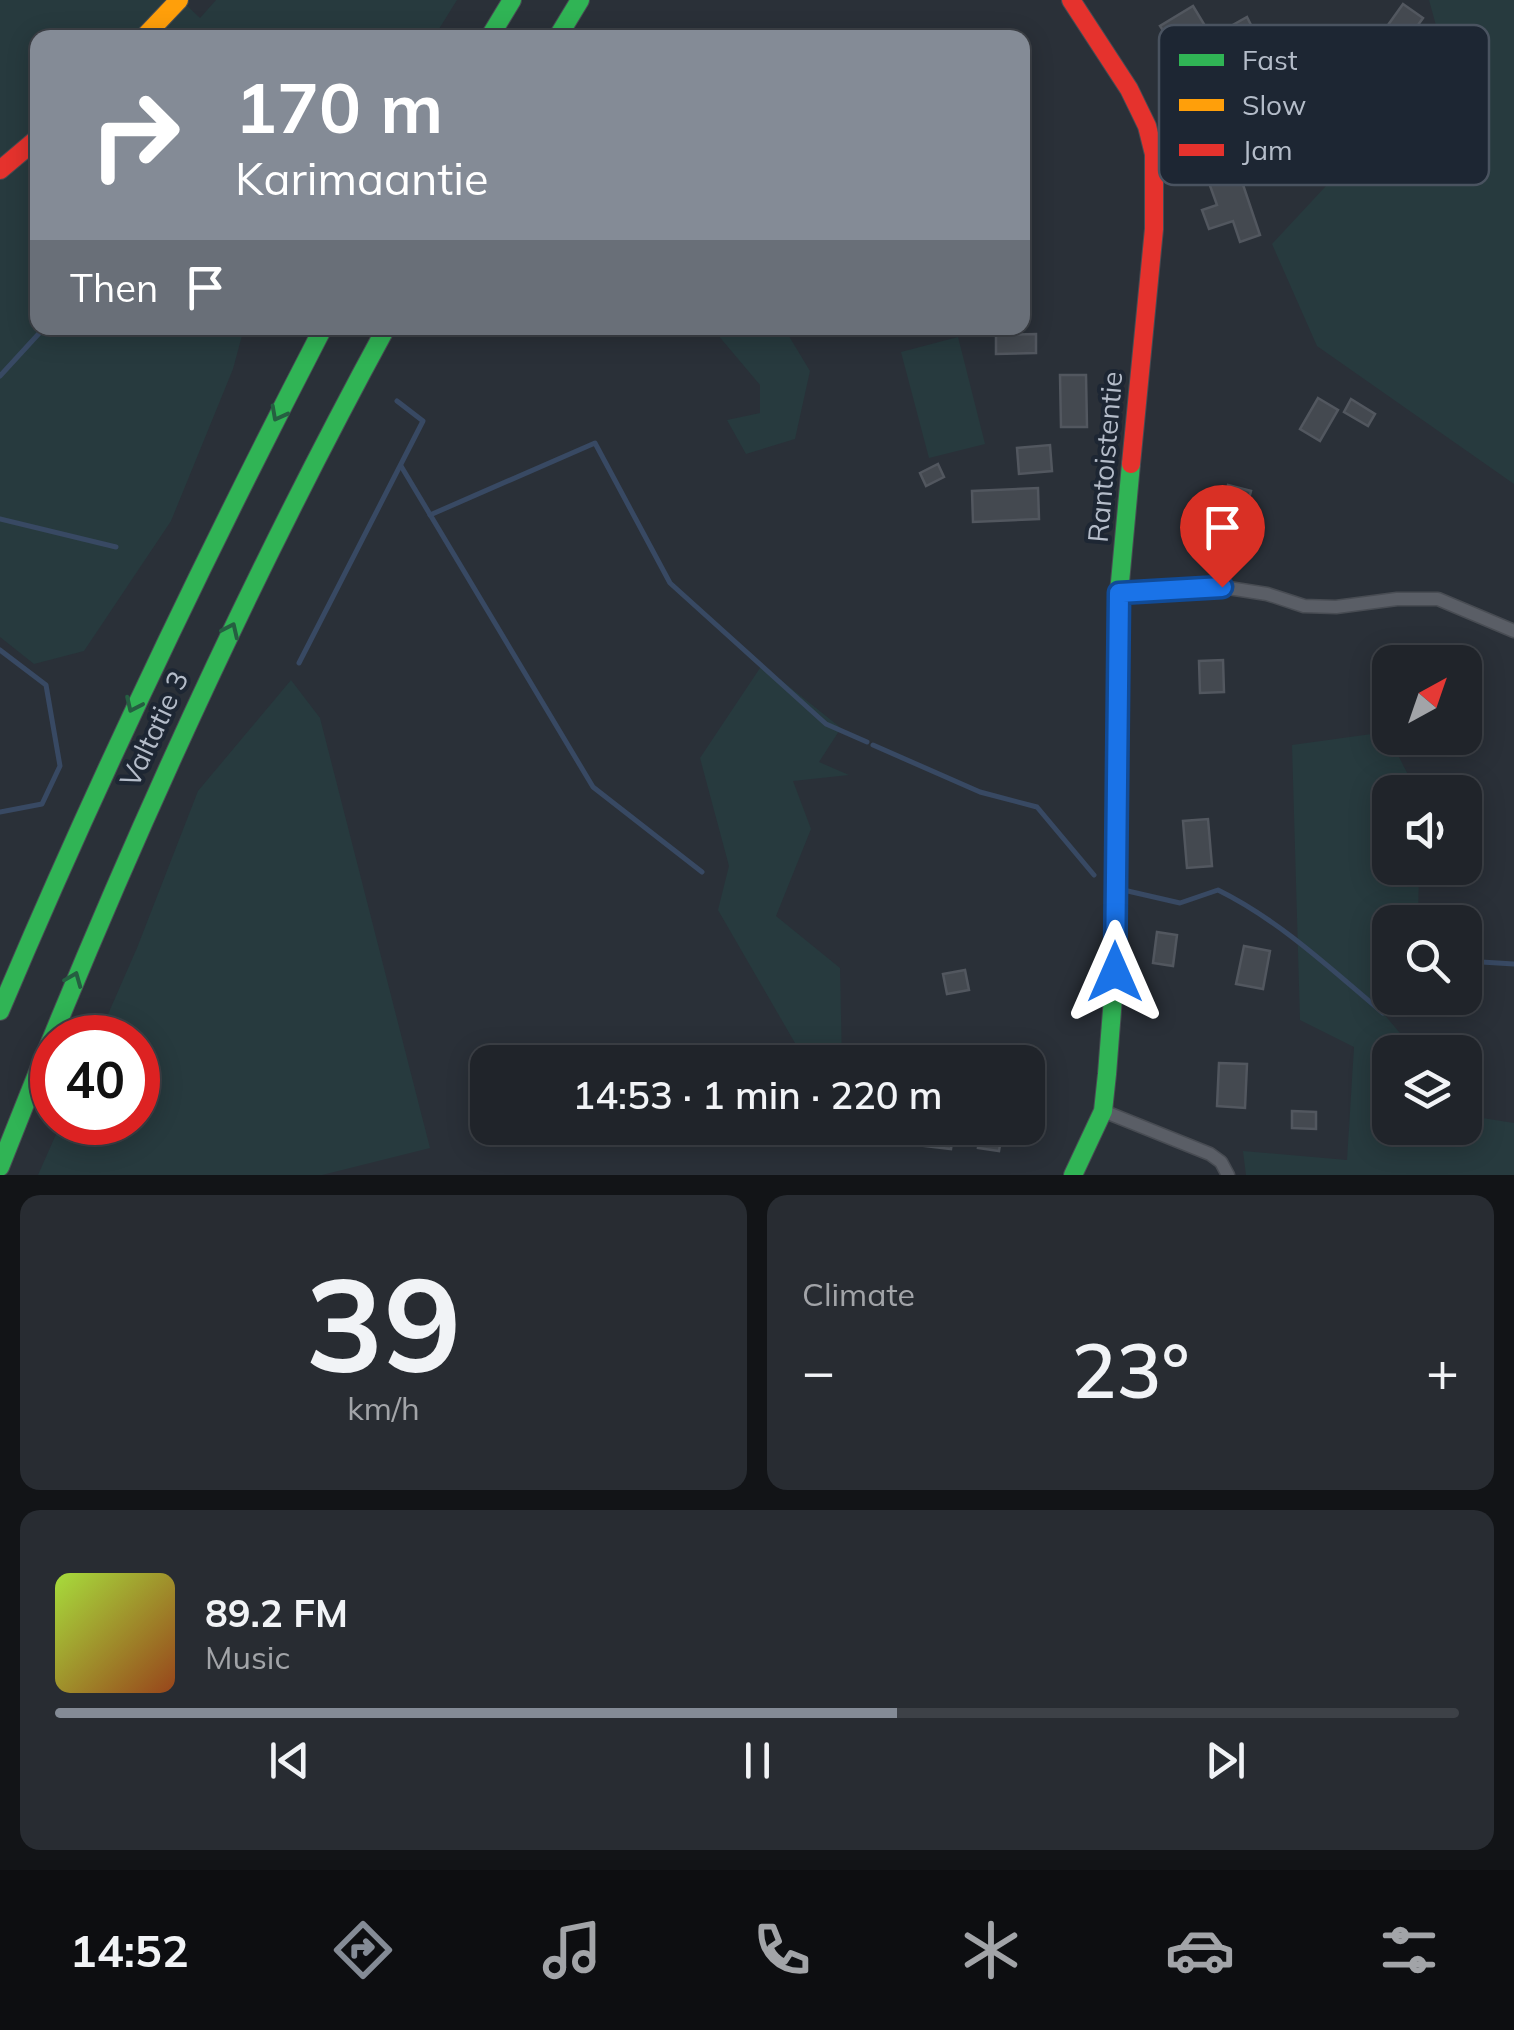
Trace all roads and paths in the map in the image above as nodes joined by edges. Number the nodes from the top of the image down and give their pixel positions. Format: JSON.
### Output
{"nodes":[{"id":1,"x":179,"y":0,"type":"edge"},
{"id":2,"x":512,"y":0,"type":"edge"},
{"id":3,"x":580,"y":0,"type":"edge"},
{"id":4,"x":1072,"y":0,"type":"edge"},
{"id":5,"x":151,"y":30,"type":"edge"},
{"id":6,"x":494,"y":30,"type":"edge"},
{"id":7,"x":562,"y":30,"type":"edge"},
{"id":8,"x":30,"y":145,"type":"edge"},
{"id":9,"x":0,"y":170,"type":"edge"},
{"id":10,"x":319,"y":335,"type":"edge"},
{"id":11,"x":382,"y":335,"type":"edge"},
{"id":12,"x":1119,"y":593,"type":"junction"},
{"id":13,"x":1514,"y":631,"type":"edge"},
{"id":14,"x":0,"y":1010,"type":"edge"},
{"id":15,"x":1103,"y":1111,"type":"junction"},
{"id":16,"x":0,"y":1167,"type":"edge"},
{"id":17,"x":1073,"y":1175,"type":"edge"},
{"id":18,"x":1228,"y":1175,"type":"edge"}],
"edges":[{"from":1,"to":5,"type":"main road"},
{"from":2,"to":6,"type":"main road"},
{"from":3,"to":7,"type":"main road"},
{"from":4,"to":12,"type":"main road","name":"Rantoistentie"},
{"from":8,"to":9,"type":"main road"},
{"from":10,"to":14,"type":"main road","name":"Valtatie 3","one_way":true},
{"from":16,"to":11,"type":"main road","name":"Valtatie 3","one_way":true},
{"from":12,"to":13,"type":"street"},
{"from":12,"to":15,"type":"main road","name":"Rantoistentie"},
{"from":15,"to":17,"type":"main road","name":"Rantoistentie"},
{"from":15,"to":18,"type":"street"}]}
